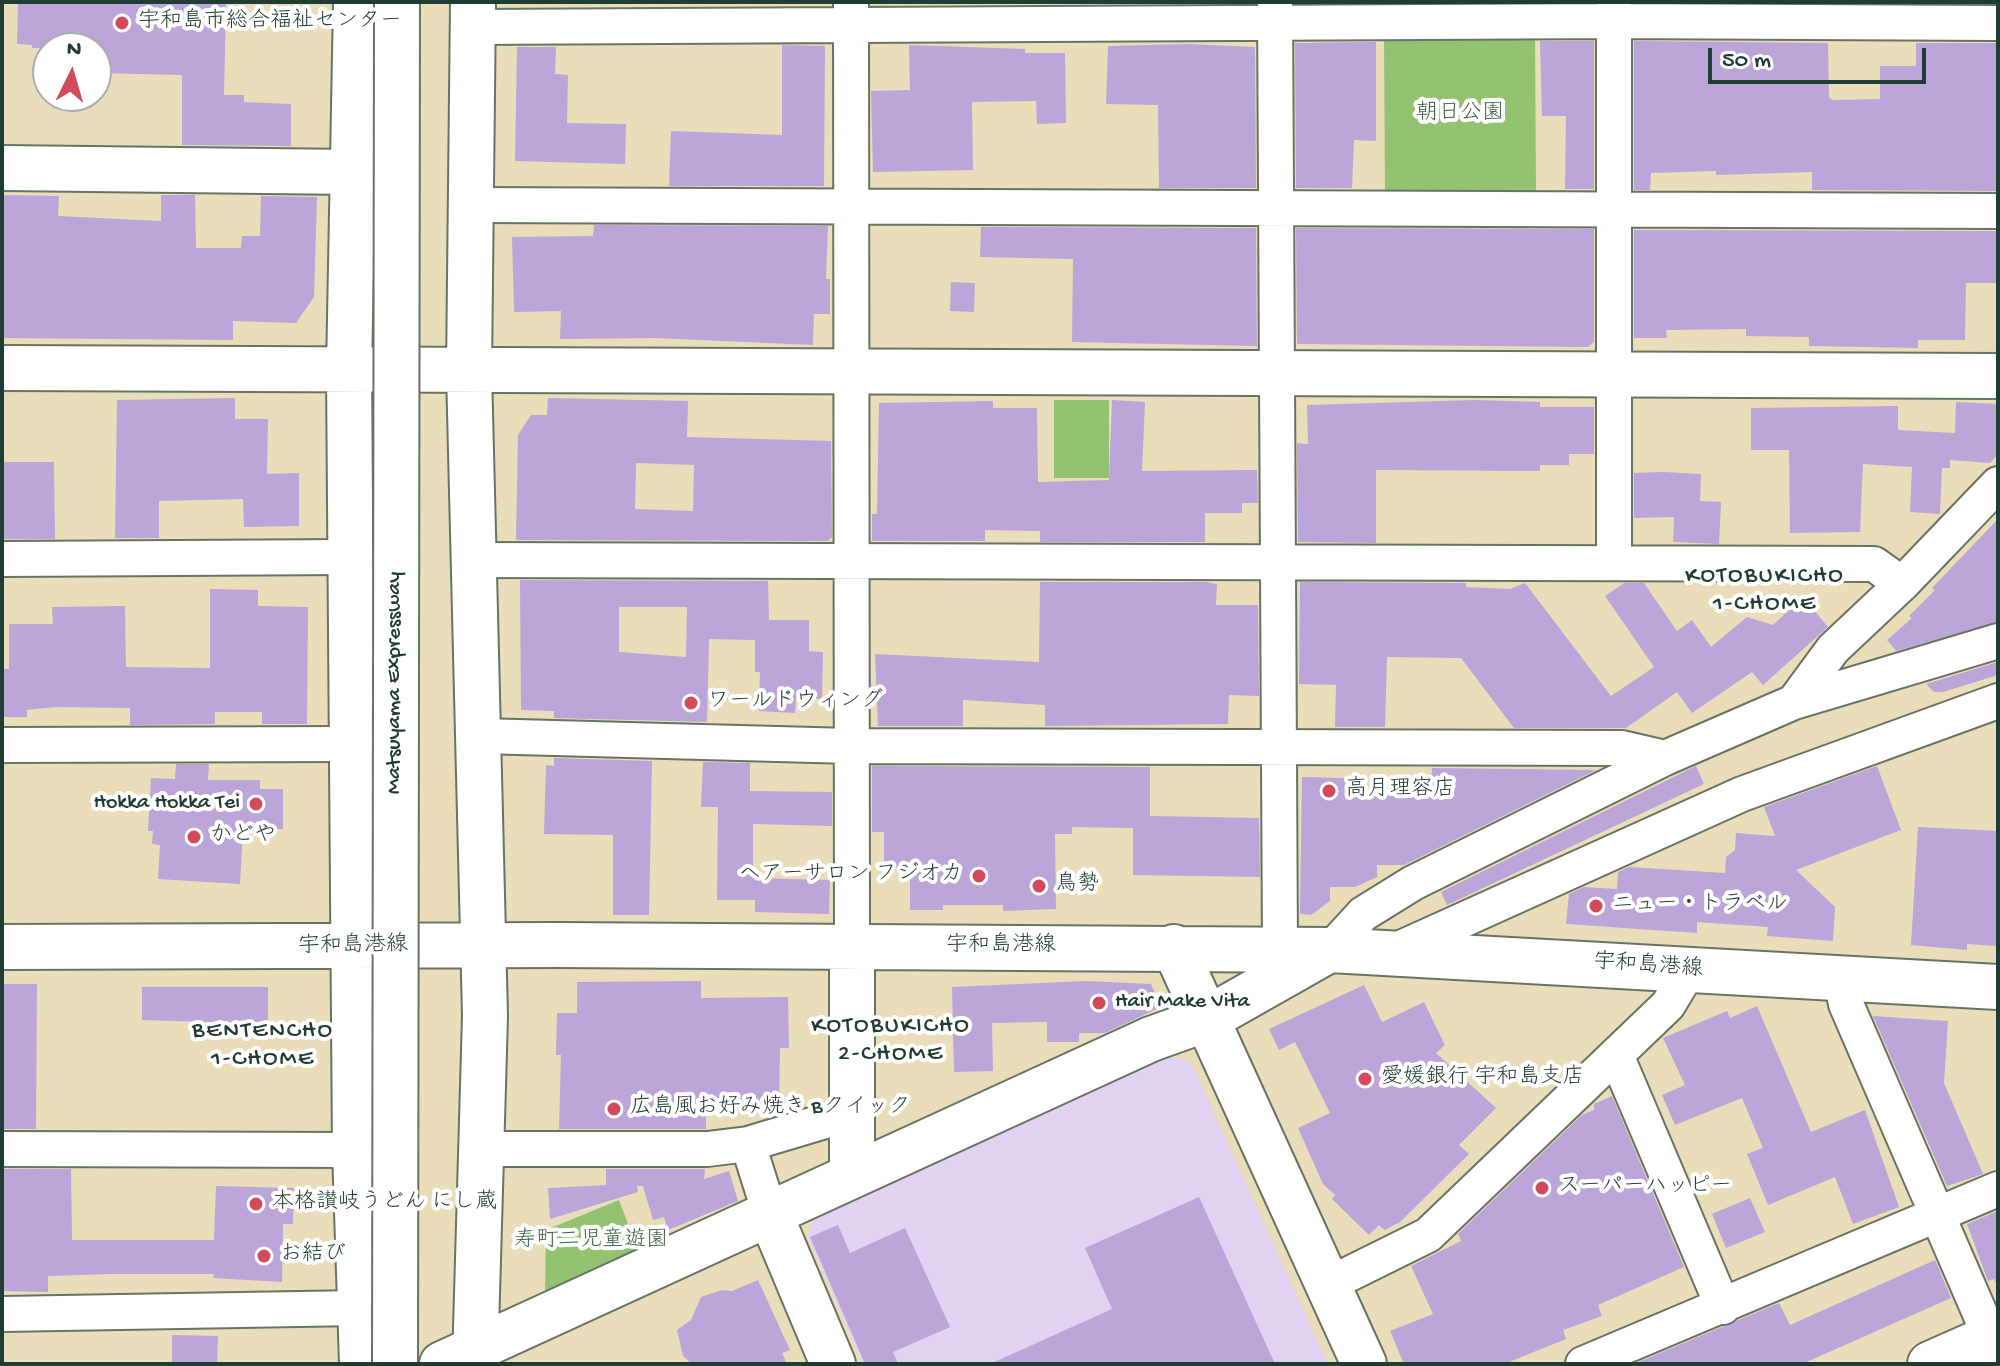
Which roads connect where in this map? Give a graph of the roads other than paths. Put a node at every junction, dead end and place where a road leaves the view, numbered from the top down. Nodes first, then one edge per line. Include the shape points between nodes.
1 (356, 2) edge
2 (397, 2) edge
3 (1614, 11) edge
4 (1275, 13) edge
5 (473, 14) edge
6 (851, 14) edge
7 (1998, 23) edge
8 (2, 168) edge
9 (354, 172) junction
10 (471, 205) junction
11 (851, 206) junction
12 (1277, 210) junction
13 (1614, 211) junction
14 (1998, 211) edge
15 (2, 368) edge
16 (349, 371) junction
17 (469, 371) junction
18 (1277, 371) junction
19 (849, 372) junction
20 (1614, 373) junction
21 (1998, 376) edge
22 (1998, 484) edge
23 (351, 557) junction
24 (2, 559) edge
25 (476, 560) junction
26 (849, 561) junction
27 (1276, 561) junction
28 (1614, 562) junction
29 (1902, 584) junction
30 (1998, 641) edge
31 (1998, 701) edge
32 (1794, 702) junction
33 (480, 736) junction
34 (351, 744) junction
35 (2, 745) edge
36 (851, 746) junction
37 (1279, 746) junction
38 (1665, 758) junction
39 (485, 945) junction
40 (2, 947) edge
41 (852, 947) junction
42 (1174, 947) junction
43 (354, 948) junction
44 (1280, 949) junction
45 (1330, 950) junction
46 (1392, 952) junction
47 (1689, 970) junction
48 (1841, 979) junction
49 (1998, 987) edge
50 (1207, 1019) junction
51 (1616, 1055) junction
52 (852, 1113) junction
53 (748, 1144) junction
54 (2, 1149) edge
55 (484, 1149) junction
56 (355, 1150) junction
57 (852, 1174) junction
58 (1998, 1189) edge
59 (770, 1214) junction
60 (1941, 1221) junction
61 (1327, 1285) junction
62 (1723, 1307) junction
63 (359, 1308) junction
64 (2, 1314) edge
65 (1995, 1342) edge
66 (465, 1359) edge
67 (362, 1364) edge
68 (395, 1364) edge
69 (833, 1364) edge
70 (1364, 1364) edge
71 (1583, 1364) edge
72 (1930, 1364) edge

1 - 9 main road
2 - 68 main road, Matsuyama Expressway, bridge
3 - 4 street
3 - 7 street
3 - 13 street
4 - 6 street
4 - 12 street
5 - 6 street
5 - 10 main road
6 - 11 street
8 - 9 main road
9 - 16 main road
10 - 11 street
10 - 17 main road
11 - 12 street
11 - 19 street
12 - 13 street
12 - 18 street
13 - 14 street
13 - 20 street
15 - 16 main road
16 - 17 main road
16 - 23 main road
17 - 19 main road
17 - 25 main road
18 - 19 main road
18 - 20 main road
18 - 27 street
19 - 26 street
20 - 21 main road
20 - 28 street
22 - 29 street
23 - 24 street
23 - 34 main road
25 - 26 street
25 - 33 main road
26 - 27 street
26 - 36 street
27 - 28 street
27 - 37 street
28 - 29 street via 1874,564
29 - 32 street via 1833,649
30 - 32 street
31 - 46 street via 1742,794
32 - 38 street
33 - 36 street
33 - 39 main road
34 - 35 street
34 - 43 main road
36 - 37 street
36 - 41 street
37 - 38 street via 1622,748
37 - 44 street
38 - 45 street via 1413,883 1363,914
39 - 41 main road, 宇和島港線
39 - 43 main road, 宇和島港線
39 - 55 main road
40 - 43 main road, 宇和島港線
41 - 42 main road, 宇和島港線
41 - 52 main road
42 - 44 main road, 宇和島港線
42 - 50 main road
43 - 56 main road
44 - 45 main road, 宇和島港線
45 - 46 main road, 宇和島港線
45 - 50 main road
46 - 47 main road, 宇和島港線
47 - 48 main road, 宇和島港線
47 - 51 street via 1668,1005
48 - 49 main road, 宇和島港線
48 - 60 street via 1846,1004
50 - 57 main road via 1151,1039
50 - 61 main road
51 - 61 street via 1428,1235
51 - 62 street
52 - 53 street
52 - 57 main road
53 - 55 street via 707,1149
53 - 59 street
54 - 56 street
55 - 66 main road
56 - 63 main road
57 - 59 main road
58 - 60 street
59 - 66 main road
59 - 69 main road
60 - 62 street
60 - 65 street
61 - 70 main road
62 - 71 street
63 - 64 street
63 - 67 main road
65 - 72 main road

